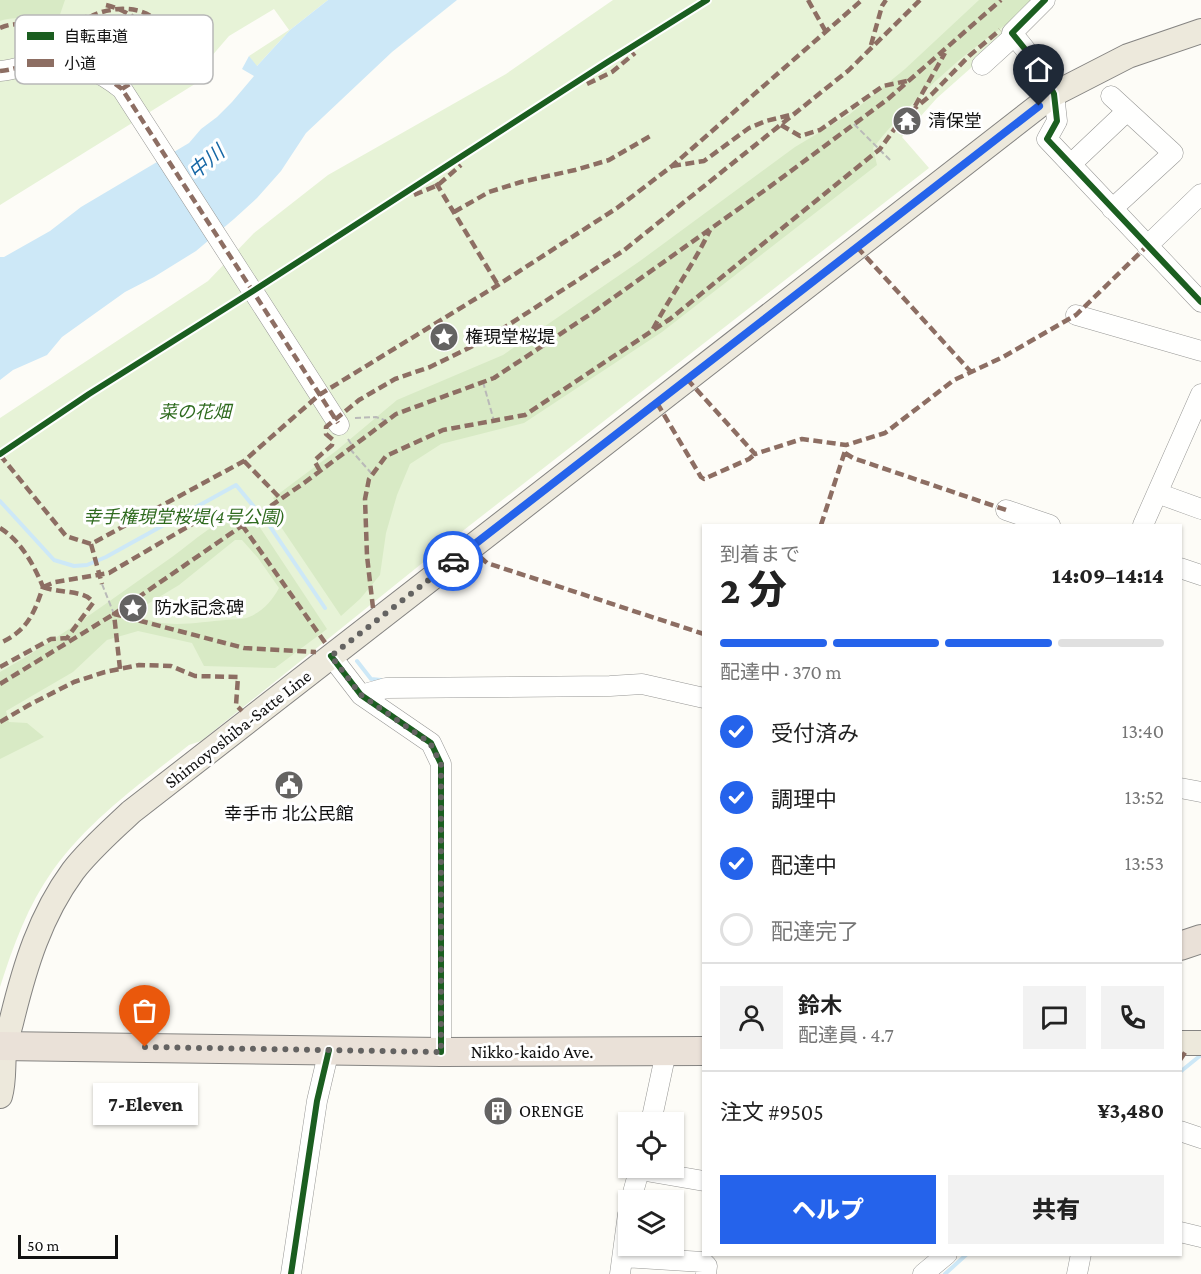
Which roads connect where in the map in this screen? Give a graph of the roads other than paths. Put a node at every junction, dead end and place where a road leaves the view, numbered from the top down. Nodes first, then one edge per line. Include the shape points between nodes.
1 (1045, 0) edge
2 (1201, 31) edge
3 (1014, 36) junction
4 (982, 66) dead end
5 (15, 68) edge
6 (0, 71) edge
7 (116, 84) edge
8 (1054, 94) junction
9 (1111, 96) dead end
10 (1127, 111) junction
11 (1071, 164) junction
12 (1201, 194) edge
13 (1112, 209) junction
14 (1147, 246) junction
15 (1197, 289) edge
16 (1076, 315) dead end
17 (1201, 351) edge
18 (1201, 394) edge
19 (338, 424) road end
20 (1157, 493) junction
21 (1201, 509) edge
22 (1006, 510) dead end
23 (1047, 524) edge
24 (1143, 524) edge
25 (1182, 569) edge
26 (1201, 575) edge
27 (331, 656) junction
28 (361, 695) junction
29 (702, 698) edge
30 (1182, 788) edge
31 (1201, 792) edge
32 (1201, 939) edge
33 (1182, 945) edge
34 (2, 1049) edge
35 (329, 1050) junction
36 (441, 1052) junction
37 (666, 1052) junction
38 (702, 1052) edge
39 (0, 1096) edge
40 (653, 1112) edge
41 (1182, 1132) edge
42 (1201, 1138) edge
43 (684, 1177) edge
44 (702, 1180) edge
45 (1182, 1232) edge
46 (1201, 1237) edge
47 (945, 1256) edge
48 (1081, 1256) edge
49 (622, 1265) edge
50 (291, 1274) edge
51 (706, 1274) edge
52 (923, 1274) edge
53 (1077, 1274) edge

1 - 3 street via 1012,33
2 - 8 main road via 1128,56
3 - 4 street
3 - 8 street via 1042,70
5 - 6 street
7 - 19 street via 142,118
8 - 11 street via 1057,121 1047,139
8 - 27 main road
9 - 10 street
10 - 11 street
10 - 13 street via 1173,153
11 - 13 street
12 - 14 street
13 - 14 street
14 - 15 street
16 - 17 street
18 - 20 street
20 - 21 street
20 - 24 street
22 - 23 street
25 - 26 street
27 - 28 street
27 - 34 main road via 131,812 73,872 50,906 36,937
28 - 29 street via 386,688 642,684
28 - 36 street via 430,743 441,764
30 - 31 street
32 - 33 highway
34 - 35 highway, Nikko-kaido Ave.
34 - 39 main road
35 - 36 highway, Nikko-kaido Ave.
35 - 50 street via 317,1101
36 - 37 highway, Nikko-kaido Ave.
37 - 38 highway, Nikko-kaido Ave.
37 - 40 street
41 - 42 street
43 - 44 street
45 - 46 street
47 - 52 street
48 - 53 street
49 - 51 street via 703,1262

